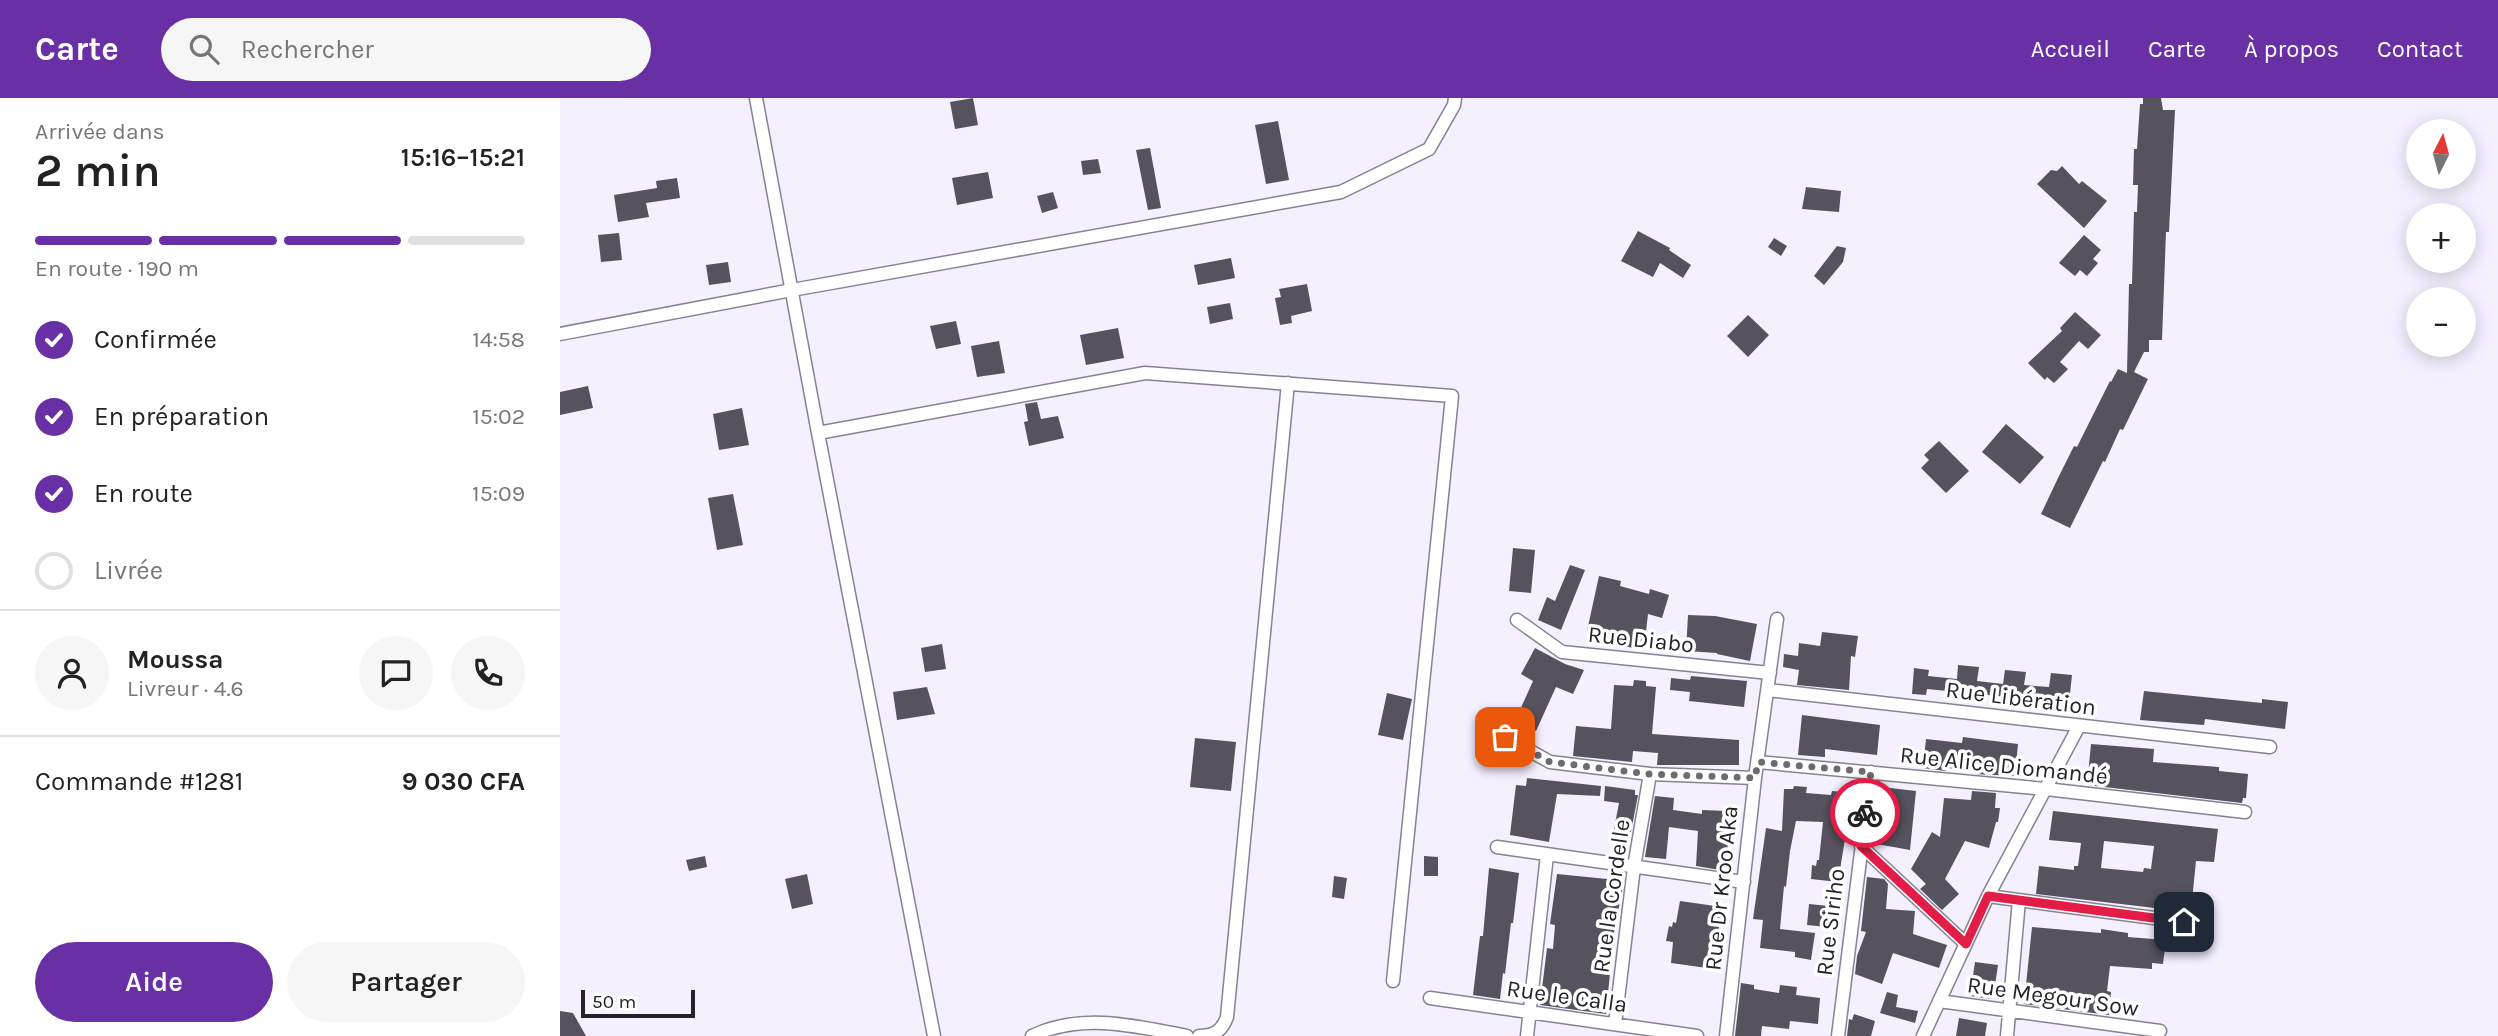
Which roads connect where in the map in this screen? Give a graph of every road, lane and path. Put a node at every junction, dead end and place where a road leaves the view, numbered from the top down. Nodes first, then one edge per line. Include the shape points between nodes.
1 (756, 98) edge
2 (1455, 98) edge
3 (792, 290) junction
4 (560, 334) edge
5 (1288, 383) junction
6 (818, 433) junction
7 (1517, 620) dead end
8 (1777, 620) dead end
9 (1770, 673) junction
10 (1768, 690) junction
11 (2080, 726) junction
12 (1505, 737) dead end
13 (2270, 747) dead end
14 (1758, 762) junction
15 (1871, 772) junction
16 (1650, 774) junction
17 (1755, 778) junction
18 (2046, 789) junction
19 (2245, 813) dead end
20 (1861, 846) junction
21 (1497, 847) dead end
22 (1547, 855) junction
23 (1634, 867) junction
24 (1744, 882) junction
25 (1988, 896) junction
26 (2019, 900) junction
27 (2184, 922) dead end
28 (1966, 944) junction
29 (1393, 981) dead end
30 (1430, 998) dead end
31 (1940, 1001) junction
32 (2010, 1011) junction
33 (1530, 1012) junction
34 (1615, 1024) junction
35 (2160, 1031) dead end
36 (1636, 1032) edge
37 (934, 1036) edge
38 (1032, 1036) edge
39 (1187, 1036) edge
40 (1199, 1036) edge
41 (1527, 1036) edge
42 (1697, 1036) edge
43 (1726, 1036) edge
44 (1838, 1036) edge
45 (1923, 1036) edge
46 (2007, 1036) edge

1 - 3 street
2 - 3 street via 1429,149 1341,192
3 - 4 street
3 - 6 street
5 - 6 street via 1145,373
5 - 29 street via 1452,396
5 - 40 street via 1227,1017 1223,1028
6 - 37 street
7 - 9 street, Rue Diabo via 1562,652
8 - 9 street, Rue Dr Kroo Aka
9 - 10 street, Rue Dr Kroo Aka
10 - 11 street, Rue Libération
10 - 14 street, Rue Dr Kroo Aka
11 - 13 street, Rue Libération
11 - 18 street
12 - 16 street via 1550,762
14 - 15 street, Rue Alice Diomandé
14 - 17 street, Rue Dr Kroo Aka
15 - 18 street, Rue Alice Diomandé
15 - 20 street, Rue Siriho
16 - 17 street
16 - 23 street, Rue la Cordelle
17 - 24 street, Rue Dr Kroo Aka
18 - 19 street, Rue Alice Diomandé
18 - 25 street
20 - 28 street
20 - 44 street, Rue Siriho
21 - 22 street
22 - 23 street
22 - 33 street
23 - 24 street
23 - 34 street, Rue la Cordelle
24 - 43 street, Rue Dr Kroo Aka
25 - 26 street
25 - 28 street
26 - 27 street
26 - 32 street
28 - 31 street
30 - 33 street, Rue le Calla
31 - 32 street, Rue Megour Sow
31 - 45 street
32 - 35 street, Rue Megour Sow
32 - 46 street
33 - 34 street, Rue le Calla
33 - 41 street
34 - 36 street, Rue le Calla
36 - 42 street, Rue le Calla
38 - 39 street via 1098,1021

